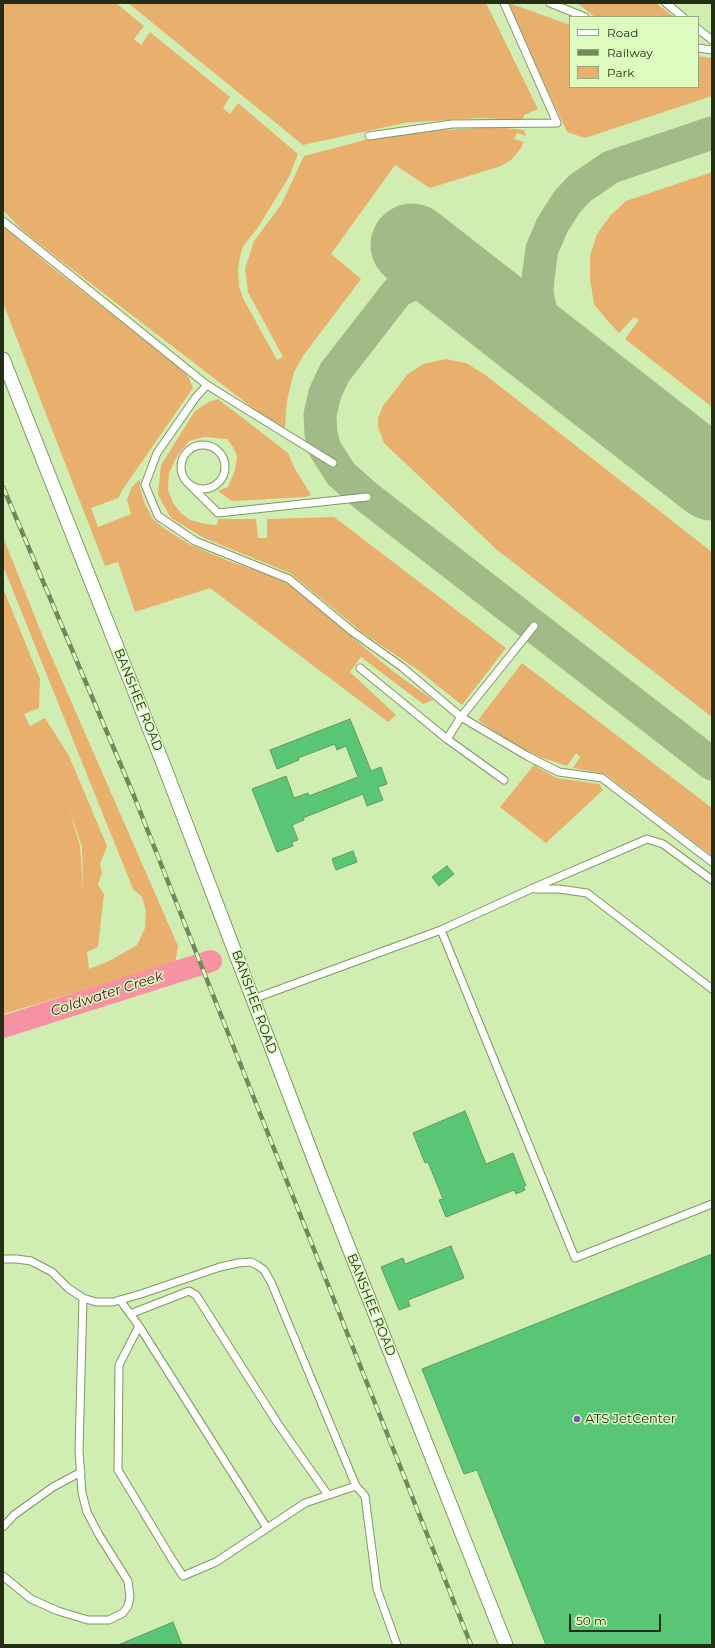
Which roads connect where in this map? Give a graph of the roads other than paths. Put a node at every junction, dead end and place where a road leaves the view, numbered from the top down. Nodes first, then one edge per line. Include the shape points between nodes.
1 (504, 3) edge
2 (550, 3) edge
3 (666, 3) edge
4 (582, 16) edge
5 (682, 16) edge
6 (699, 30) edge
7 (712, 40) edge
8 (699, 48) edge
9 (712, 50) edge
10 (369, 136) dead end
11 (3, 221) edge
12 (3, 359) edge
13 (207, 385) junction
14 (333, 463) dead end
15 (189, 484) junction
16 (367, 497) dead end
17 (534, 626) dead end
18 (360, 668) dead end
19 (461, 717) junction
20 (447, 739) junction
21 (504, 780) dead end
22 (712, 862) edge
23 (712, 880) edge
24 (531, 889) junction
25 (441, 930) junction
26 (712, 989) edge
27 (253, 999) junction
28 (712, 1204) edge
29 (3, 1259) edge
30 (83, 1298) junction
31 (120, 1300) junction
32 (130, 1314) junction
33 (139, 1326) junction
34 (81, 1472) junction
35 (356, 1486) junction
36 (328, 1495) junction
37 (3, 1527) edge
38 (267, 1528) junction
39 (3, 1576) edge
40 (397, 1645) edge
41 (506, 1645) edge

1 - 10 lane via 557,123 452,124
2 - 4 lane
3 - 5 lane
6 - 7 lane
8 - 9 lane
11 - 13 lane
12 - 27 street, BANSHEE ROAD
13 - 14 lane
13 - 19 lane via 162,447 152,466 145,485 158,516 195,541 289,579 353,632 402,667
15 - 15 lane via 184,478 181,464 188,451 202,445 216,449 225,467 220,480 209,488 202,489
15 - 16 lane via 218,513
17 - 19 lane
18 - 20 lane
19 - 20 lane
19 - 22 lane via 559,772 602,778
20 - 21 lane
23 - 24 lane via 663,844 647,839
24 - 25 lane
24 - 26 lane via 587,893
25 - 27 lane
25 - 28 lane via 575,1258
27 - 41 street, BANSHEE ROAD
29 - 30 lane via 31,1261 52,1272
30 - 31 lane via 96,1302
30 - 34 lane
31 - 32 lane
31 - 35 lane via 238,1263 251,1262 264,1270
32 - 33 lane
32 - 36 lane via 189,1291 196,1295 278,1424
33 - 38 lane
33 - 38 lane via 119,1365 118,1470 173,1561 183,1576 216,1562
34 - 37 lane via 53,1487 14,1515
34 - 39 lane via 82,1493 87,1512 128,1581 130,1597 123,1613 109,1620 88,1620 58,1611 31,1599
35 - 36 lane
35 - 40 lane via 365,1496 377,1589
36 - 38 lane via 305,1503

